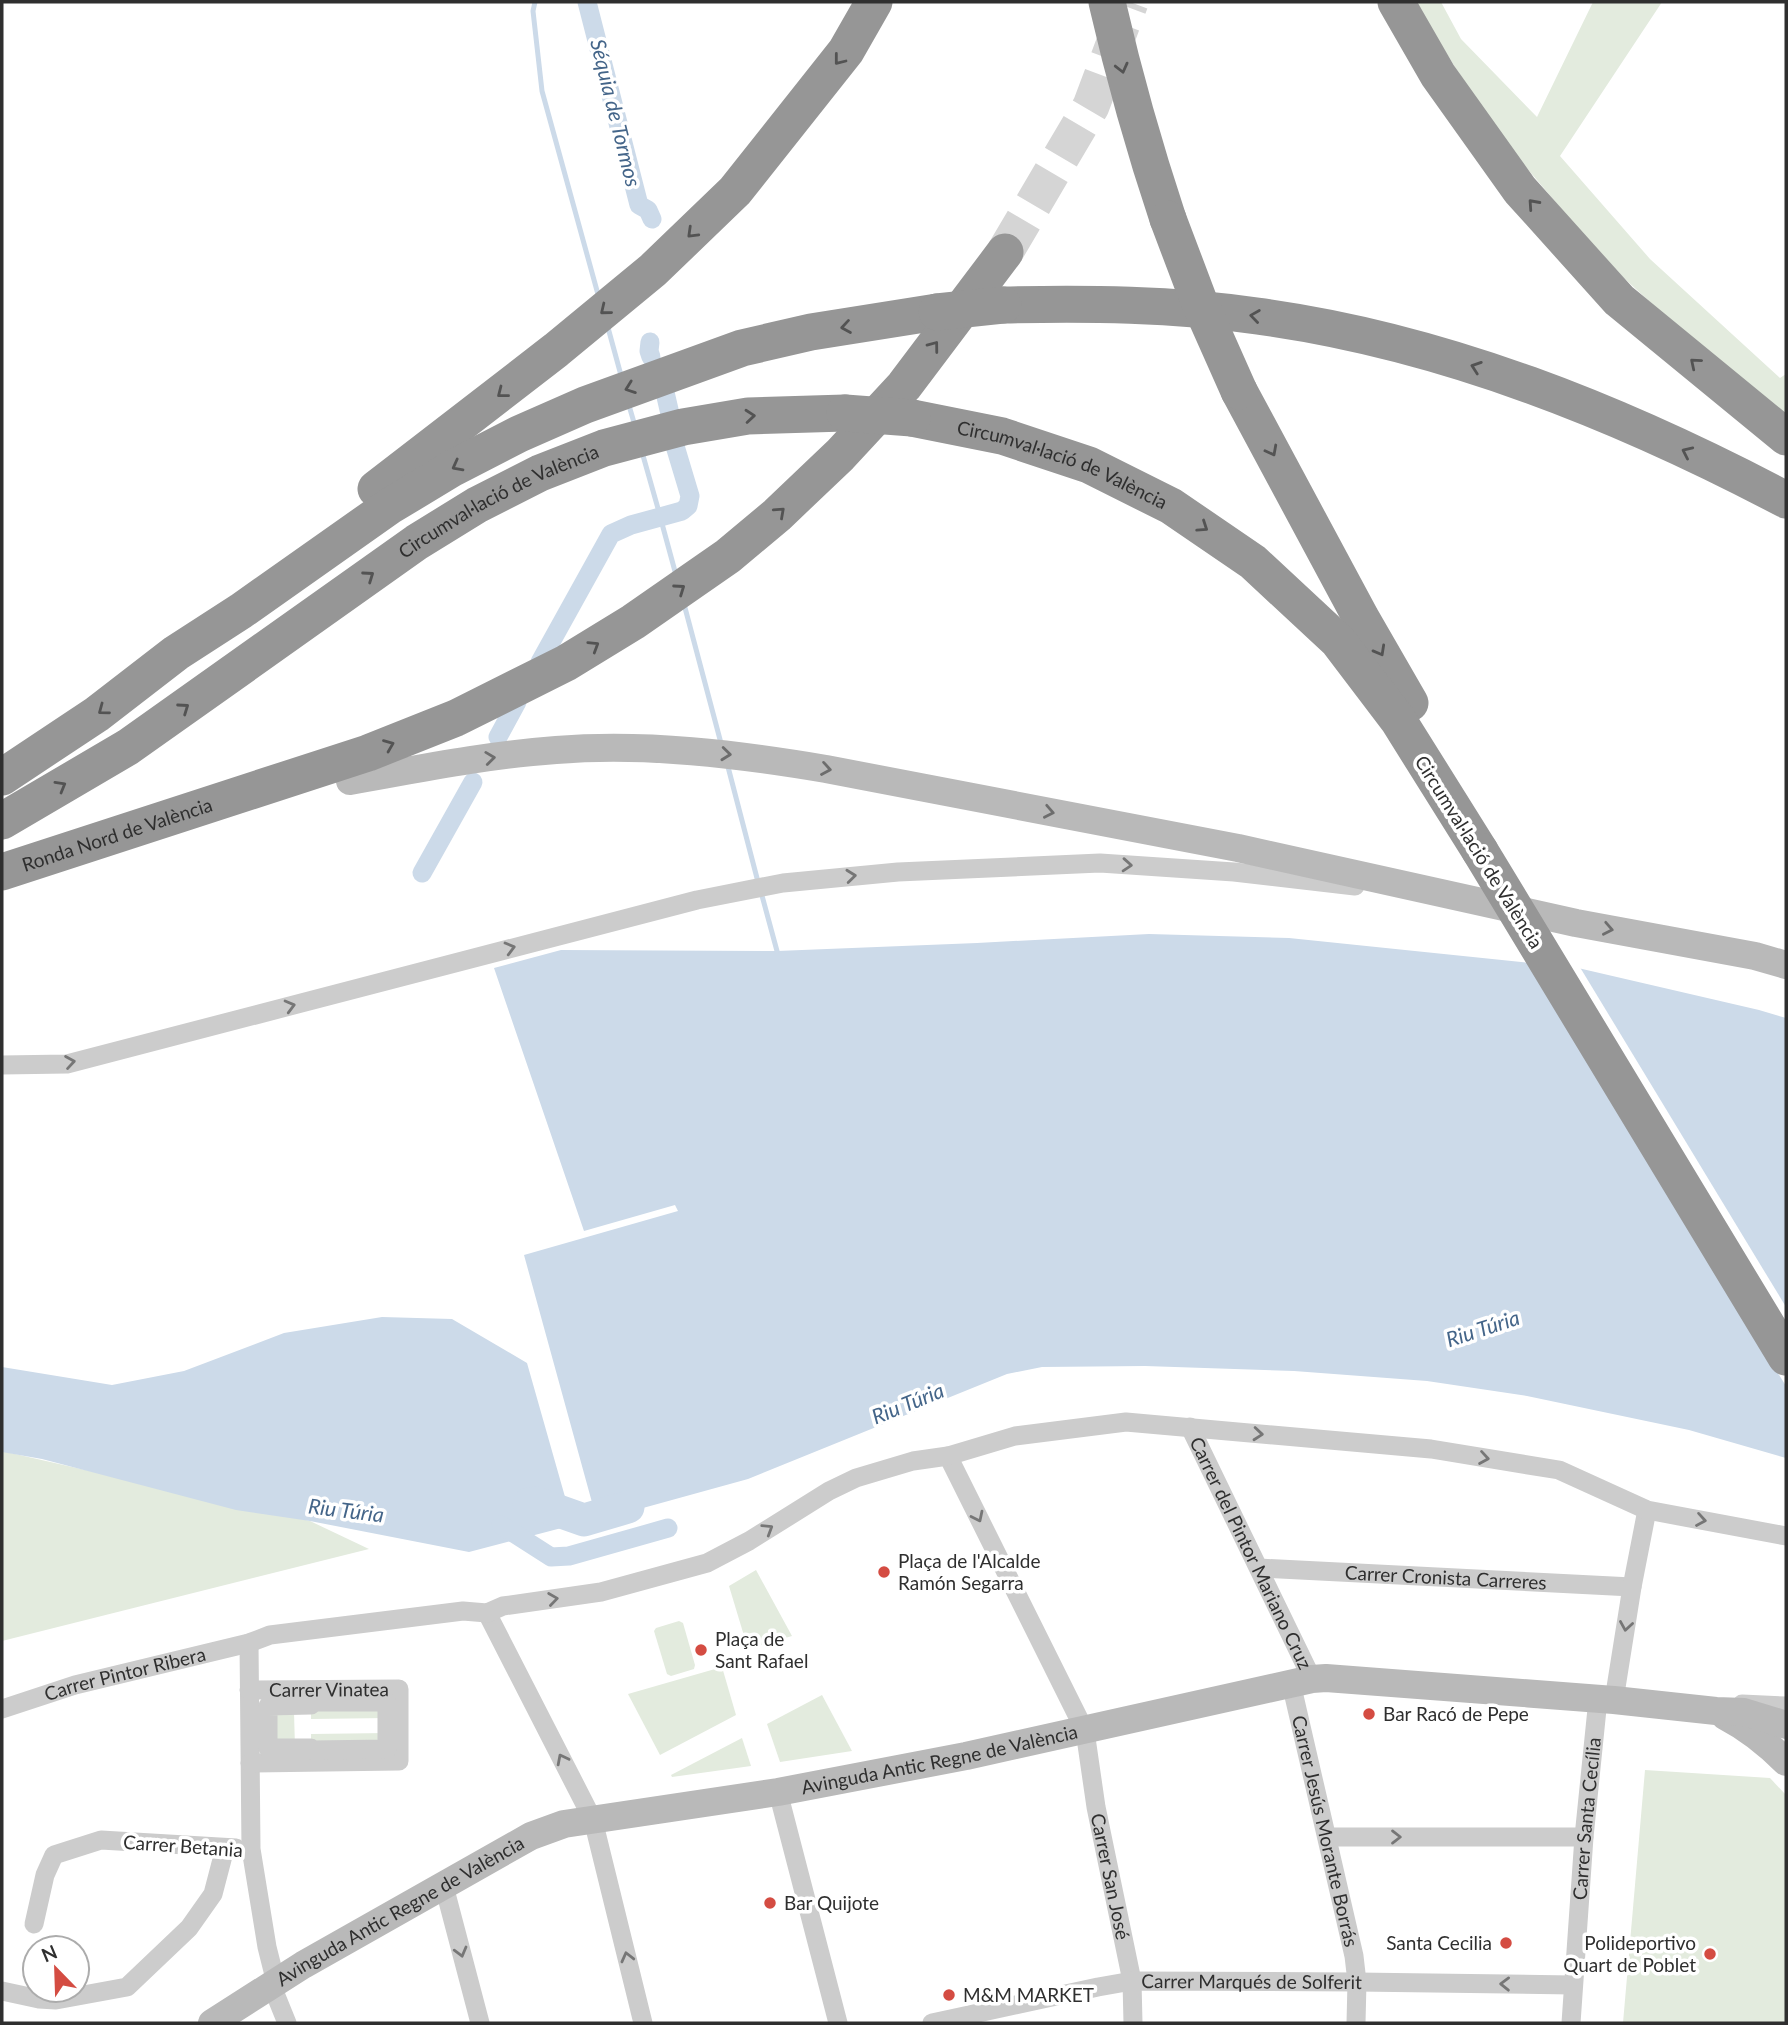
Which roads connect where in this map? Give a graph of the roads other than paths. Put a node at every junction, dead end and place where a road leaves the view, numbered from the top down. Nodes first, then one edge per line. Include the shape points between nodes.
1 (874, 2) edge
2 (1107, 2) edge
3 (1396, 2) edge
4 (1005, 252) tunnel mouth
5 (1786, 437) edge
6 (1786, 500) edge
7 (176, 653) junction
8 (2, 777) edge
9 (350, 780) joint
10 (232, 799) junction
11 (2, 821) edge
12 (1491, 853) junction
13 (2, 872) edge
14 (1576, 923) junction
15 (1786, 965) edge
16 (2, 1065) edge
17 (1786, 1329) edge
18 (1786, 1357) edge
19 (1190, 1427) junction
20 (948, 1456) junction
21 (1647, 1510) junction
22 (1786, 1536) edge
23 (1259, 1568) junction
24 (1632, 1587) junction
25 (487, 1613) junction
26 (248, 1643) junction
27 (1302, 1681) junction
28 (249, 1690) junction
29 (1606, 1700) junction
30 (1786, 1706) edge
31 (2, 1709) edge
32 (1716, 1711) junction
33 (1786, 1725) edge
34 (1085, 1731) junction
35 (268, 1748) joint
36 (1786, 1762) edge
37 (250, 1763) junction
38 (778, 1792) junction
39 (593, 1820) junction
40 (1327, 1837) junction
41 (1584, 1837) junction
42 (225, 1848) junction
43 (251, 1849) junction
44 (444, 1886) junction
45 (34, 1924) dead end
46 (1132, 1981) junction
47 (1357, 1982) junction
48 (274, 1984) junction
49 (1573, 1985) junction
50 (3, 1992) edge
51 (212, 2023) edge
52 (287, 2023) edge
53 (480, 2023) edge
54 (643, 2023) edge
55 (838, 2023) edge
56 (932, 2023) edge
57 (1133, 2023) edge
58 (1356, 2023) edge
59 (1571, 2023) edge

1 -> 7 highway via 846,51 735,191 653,271 437,444 230,599
2 -> 12 highway, bridge via 1142,142 1199,301 1240,391
5 -> 3 highway via 1619,300 1529,200 1438,75
10 -> 4 highway via 456,718 566,663 728,556 840,455 905,386
6 -> 7 highway, bridge via 1608,415 1469,364 1364,335 1171,306 1003,305 811,332 742,348 584,405 475,456 400,499
7 -> 8 highway via 97,714
9 - 10 highway
9 -> 14 street via 556,750 623,747 759,757 1238,848
10 - 13 highway, Ronda Nord de València
11 -> 12 highway, Circumval·lació de València, bridge via 128,747 417,542 540,473 604,448 683,427 748,416 845,413 912,418 1002,436 1089,465 1171,506 1253,562 1338,641
12 - 17 highway
12 - 18 highway, Circumval·lació de València, bridge
14 -> 15 street
16 -> 14 street via 67,1064 748,889 898,872 1100,863 1234,872 1342,884
19 - 20 street, Carrer Pintor Ribera via 1126,1422 1015,1436
19 -> 21 street, Carrer Pintor Ribera via 1431,1449 1559,1470
19 - 23 street, Carrer del Pintor Mariano Cruz
25 -> 20 street, Carrer Pintor Ribera via 503,1605 601,1592 707,1563 856,1478
20 -> 34 street, Carrer San José
21 -> 22 street, Carrer Pintor Ribera
21 - 24 street, Carrer Santa Cecília
23 - 24 street, Carrer Cronista Carreres
23 - 27 street, Carrer del Pintor Mariano Cruz
24 -> 29 street, Carrer Santa Cecília
25 - 26 street, Carrer Pintor Ribera via 463,1611 270,1635
39 -> 25 street
26 - 28 street, Carrer Vinatea
26 - 31 street, Carrer Pintor Ribera via 75,1685
27 - 29 street, Avinguda Antic Regne de València via 1326,1678
27 - 34 street, Avinguda Antic Regne de València
27 - 40 street, Carrer Jesús Morante Borrás
28 - 37 street, Carrer Vinatea
28 - 37 street, Carrer Vinatea via 399,1689 399,1761
29 - 32 street, Avinguda Antic Regne de València
29 - 41 street, Carrer Santa Cecília
30 - 32 street, Avinguda Antic Regne de València via 1744,1703
32 - 33 street, Avinguda Antic Regne de València via 1744,1712
32 - 36 street, Avinguda Antic Regne de València
34 - 38 street, Avinguda Antic Regne de València
34 - 46 street, Carrer San José
35 - 35 street via 268,1706 387,1702 387,1749
37 - 43 street, Carrer Vinatea
38 - 39 street, Avinguda Antic Regne de València
38 - 55 street
39 - 44 street, Avinguda Antic Regne de València via 531,1836
54 -> 39 street
40 -> 41 street
40 - 47 street, Carrer Jesús Morante Borrás
41 - 49 street, Carrer Santa Cecília
42 - 43 street, Carrer Betania
42 - 45 street, Carrer Betania via 102,1840 54,1856
42 - 50 street via 213,1894 189,1928 127,1987 56,2000
43 - 48 street, Carrer Betania
44 - 48 street, Avinguda Antic Regne de València
44 -> 53 street
46 - 47 street, Carrer Marqués de Solferit
46 - 56 street, Carrer Marqués de Solferit
46 - 57 street, Carrer San José
49 -> 47 street, Carrer Marqués de Solferit
47 - 58 street, Carrer Jesús Morante Borrás
48 - 51 street, Avinguda Antic Regne de València
48 - 52 street, Carrer Betania
49 - 59 street, Carrer Santa Cecília

